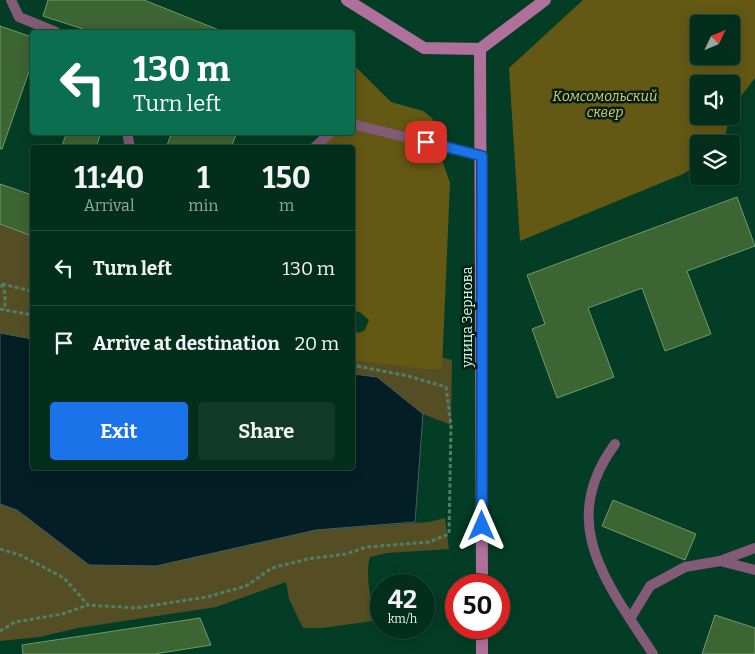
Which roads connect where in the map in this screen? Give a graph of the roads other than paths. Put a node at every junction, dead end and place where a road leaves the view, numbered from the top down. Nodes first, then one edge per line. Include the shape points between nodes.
1 (11, 0) edge
2 (347, 0) edge
3 (545, 0) edge
4 (51, 30) edge
5 (480, 49) junction
6 (355, 125) edge
7 (328, 135) edge
8 (317, 145) edge
9 (482, 156) junction
10 (615, 444) dead end
11 (755, 548) edge
12 (720, 560) junction
13 (755, 570) edge
14 (482, 574) edge
15 (630, 619) junction
16 (482, 639) edge
17 (482, 654) edge
18 (653, 654) edge

1 - 4 lane via 19,17
2 - 5 main road via 424,48
3 - 5 main road
5 - 9 main road, улица Зернова
6 - 9 lane
7 - 8 lane
9 - 14 main road, улица Зернова
10 - 15 lane via 592,487 587,508 588,532 608,583
11 - 12 lane
12 - 13 lane
12 - 15 lane via 685,567 650,586
15 - 18 lane
16 - 17 main road

